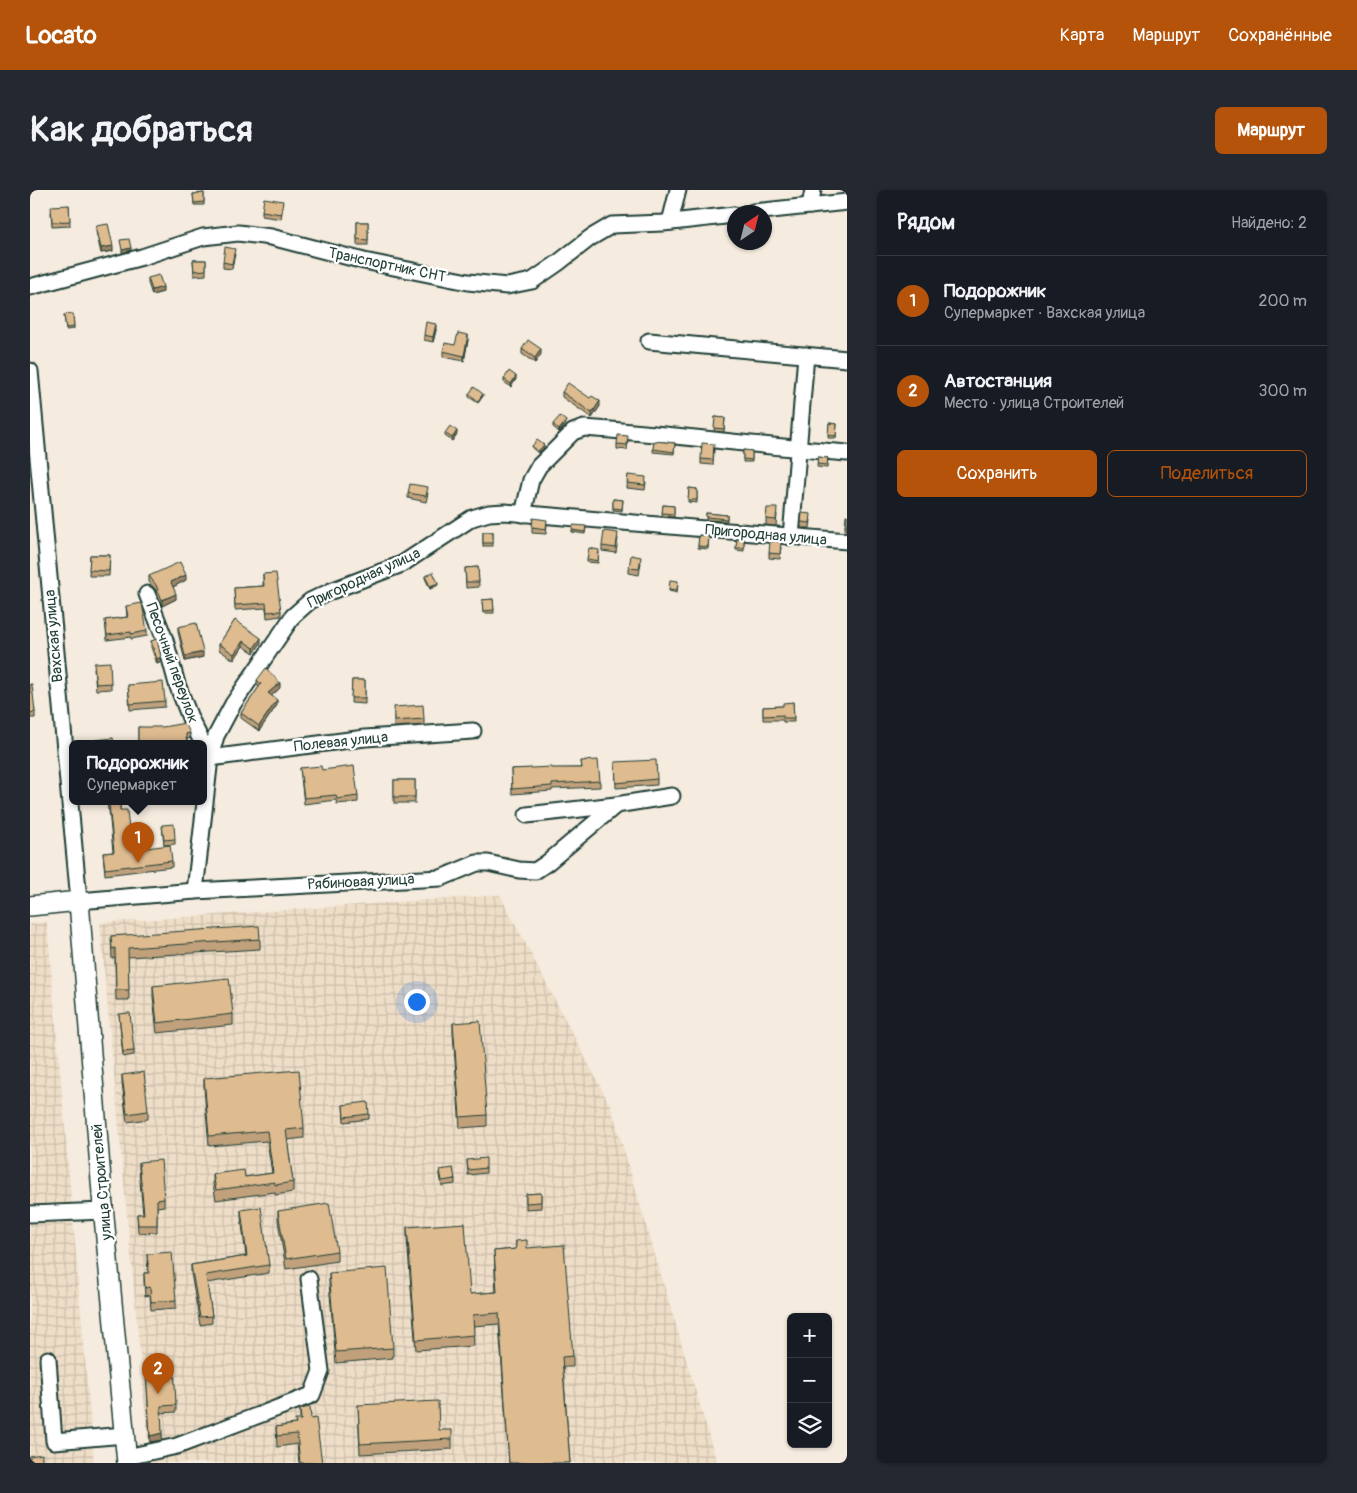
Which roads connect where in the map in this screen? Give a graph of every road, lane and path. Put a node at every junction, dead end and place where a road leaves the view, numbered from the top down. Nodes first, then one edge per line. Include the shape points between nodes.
1 (678, 190) edge
2 (813, 190) edge
3 (847, 202) edge
4 (810, 206) junction
5 (772, 210) edge
6 (727, 216) edge
7 (670, 222) junction
8 (30, 287) edge
9 (649, 341) dead end
10 (806, 355) junction
11 (847, 358) edge
12 (30, 371) edge
13 (798, 449) junction
14 (847, 453) edge
15 (523, 514) junction
16 (791, 537) junction
17 (847, 541) edge
18 (147, 594) dead end
19 (473, 730) dead end
20 (201, 740) edge
21 (207, 752) edge
22 (210, 758) junction
23 (207, 783) edge
24 (69, 793) edge
25 (672, 796) dead end
26 (70, 805) edge
27 (204, 805) edge
28 (616, 805) junction
29 (527, 815) dead end
30 (194, 891) junction
31 (79, 901) junction
32 (30, 906) edge
33 (104, 1211) junction
34 (30, 1214) edge
35 (309, 1279) dead end
36 (48, 1359) dead end
37 (125, 1436) junction
38 (127, 1460) edge

1 - 7 street
2 - 4 street
3 - 4 street
4 - 5 street
6 - 7 street, Транспортник СНТ
7 - 8 street, Транспортник СНТ via 612,225 532,281 508,286 468,282 364,261 271,237 238,233 203,237
9 - 10 street
10 - 11 street
10 - 13 street
12 - 24 street, Вахская улица
13 - 14 street
13 - 15 street via 584,428 573,432 539,466 531,480
13 - 16 street
15 - 16 street, Пригородная улица
15 - 22 street, Пригородная улица via 489,513 472,518 402,564 310,601 293,616 233,704 216,736
16 - 17 street, Пригородная улица
18 - 20 street, Песочный переулок via 165,640 177,684
19 - 22 street, Полевая улица via 365,738
21 - 22 street, Песочный переулок
22 - 23 street, Пригородная улица
25 - 28 street
26 - 31 street, Вахская улица
27 - 30 street, Пригородная улица
28 - 29 street
28 - 30 street, Рябиновая улица via 535,871 477,863 441,878
30 - 31 street, Рябиновая улица
31 - 32 main road
31 - 33 main road, улица Строителей
33 - 34 street
33 - 37 main road, улица Строителей
35 - 38 street via 321,1371 312,1394 177,1446
36 - 37 street via 54,1441
37 - 38 main road, улица Строителей

